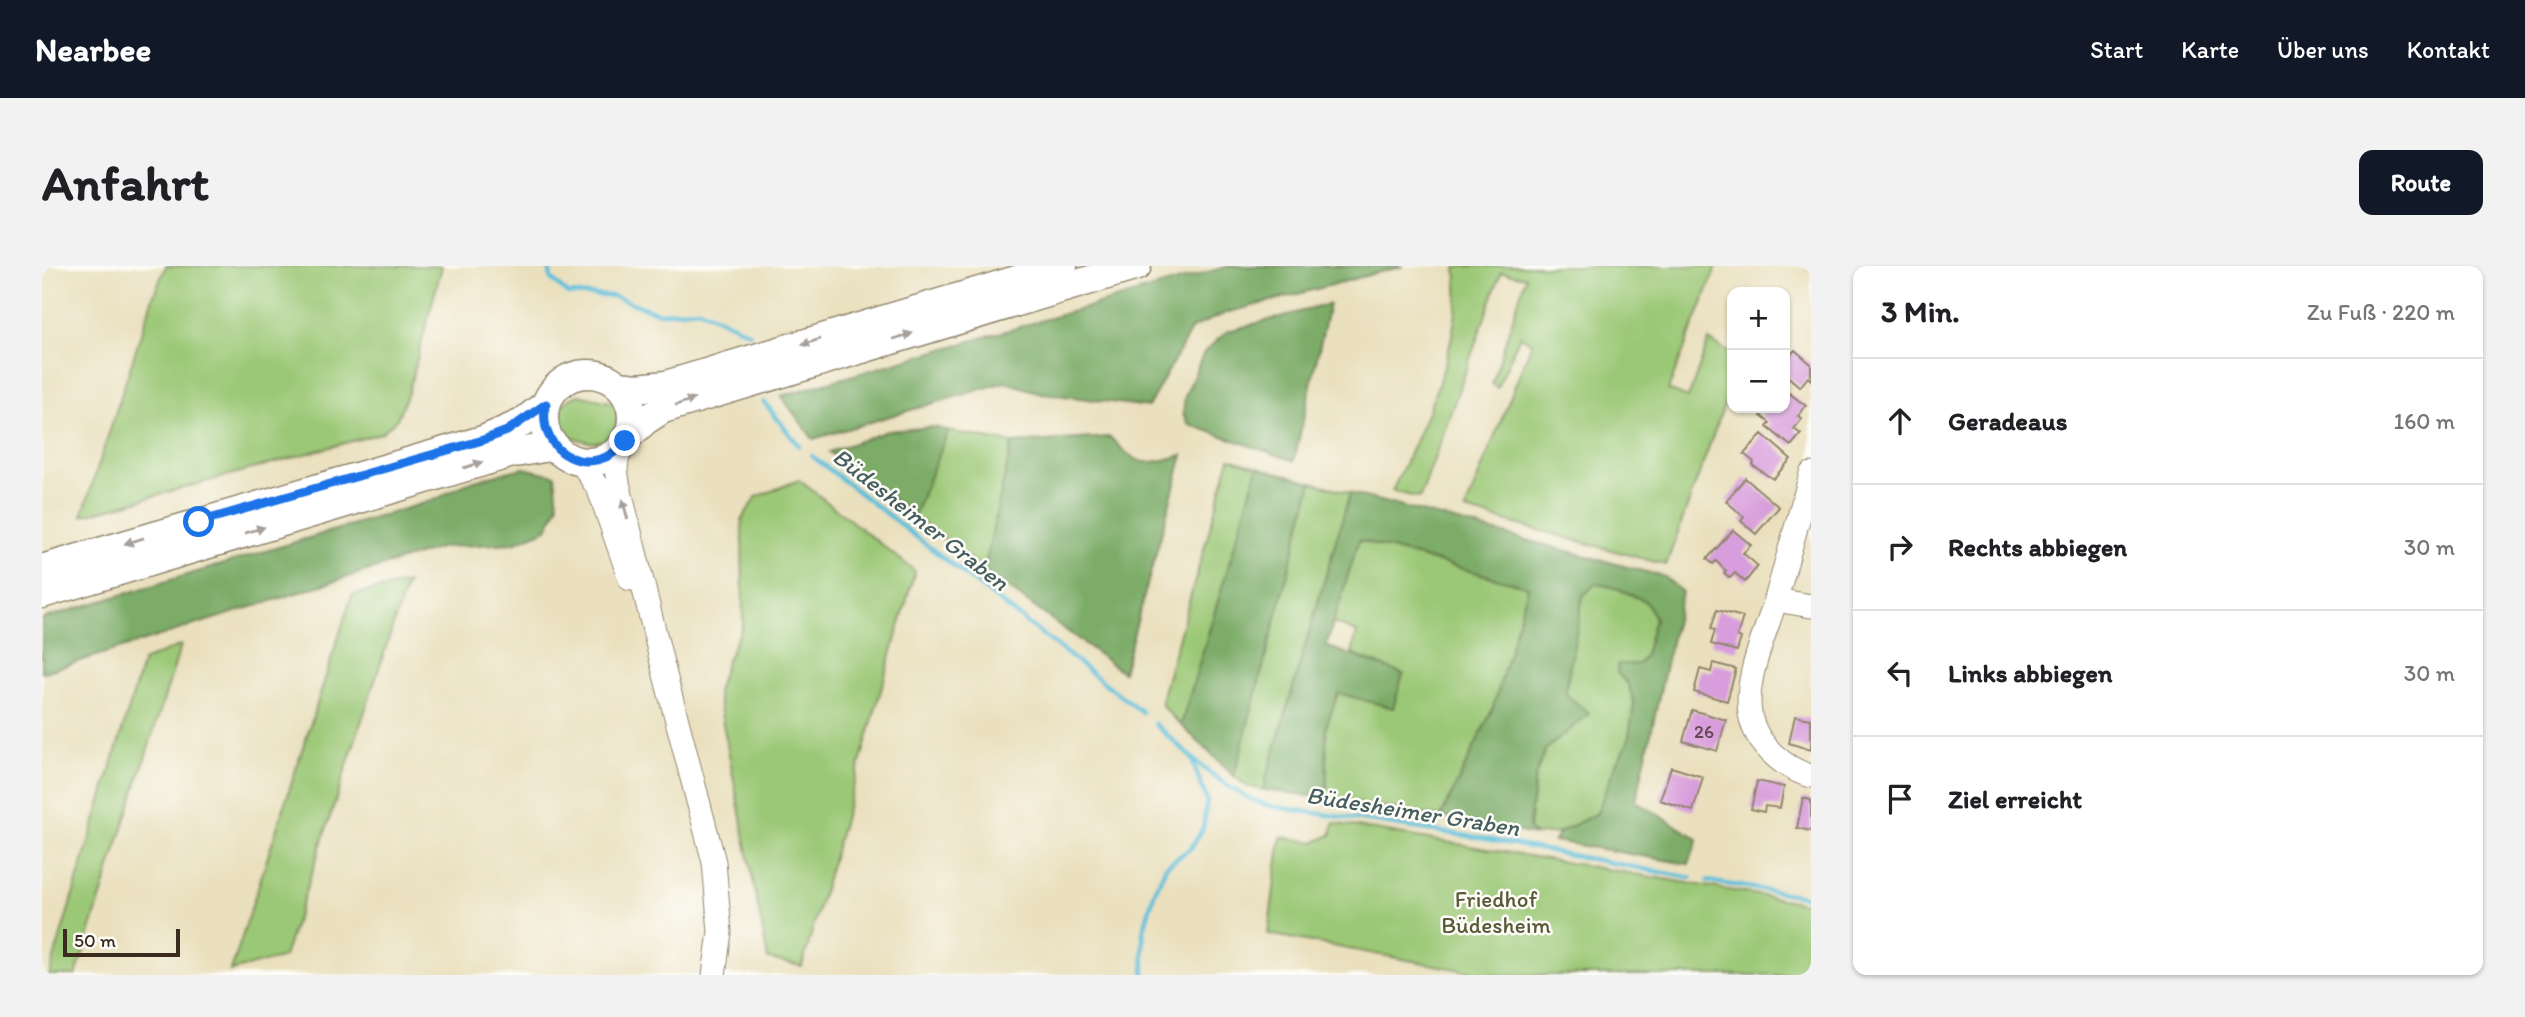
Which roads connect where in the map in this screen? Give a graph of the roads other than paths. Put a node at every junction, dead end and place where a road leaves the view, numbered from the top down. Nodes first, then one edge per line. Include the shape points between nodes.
1 (1063, 266) edge
2 (1137, 266) edge
3 (619, 386) junction
4 (546, 404) junction
5 (623, 443) junction
6 (555, 446) junction
7 (580, 460) junction
8 (1811, 474) edge
9 (42, 569) edge
10 (42, 594) edge
11 (1776, 600) junction
12 (1811, 606) edge
13 (664, 671) junction
14 (1811, 776) edge
15 (714, 975) edge

1 -> 3 main road via 666,385
5 -> 2 main road via 663,409
3 - 4 main road via 608,378 583,374 571,377 551,393
3 - 5 main road via 632,415
4 - 6 main road via 546,431
4 -> 9 main road via 507,431 483,440
5 - 7 main road via 603,459
13 -> 5 street via 618,483 616,461
6 - 7 main road
10 -> 6 main road via 509,454
7 - 13 street via 599,490
8 - 11 street
11 - 12 street
11 - 14 street via 1756,661 1749,695 1751,719 1777,758
13 - 15 street via 714,862 720,932

